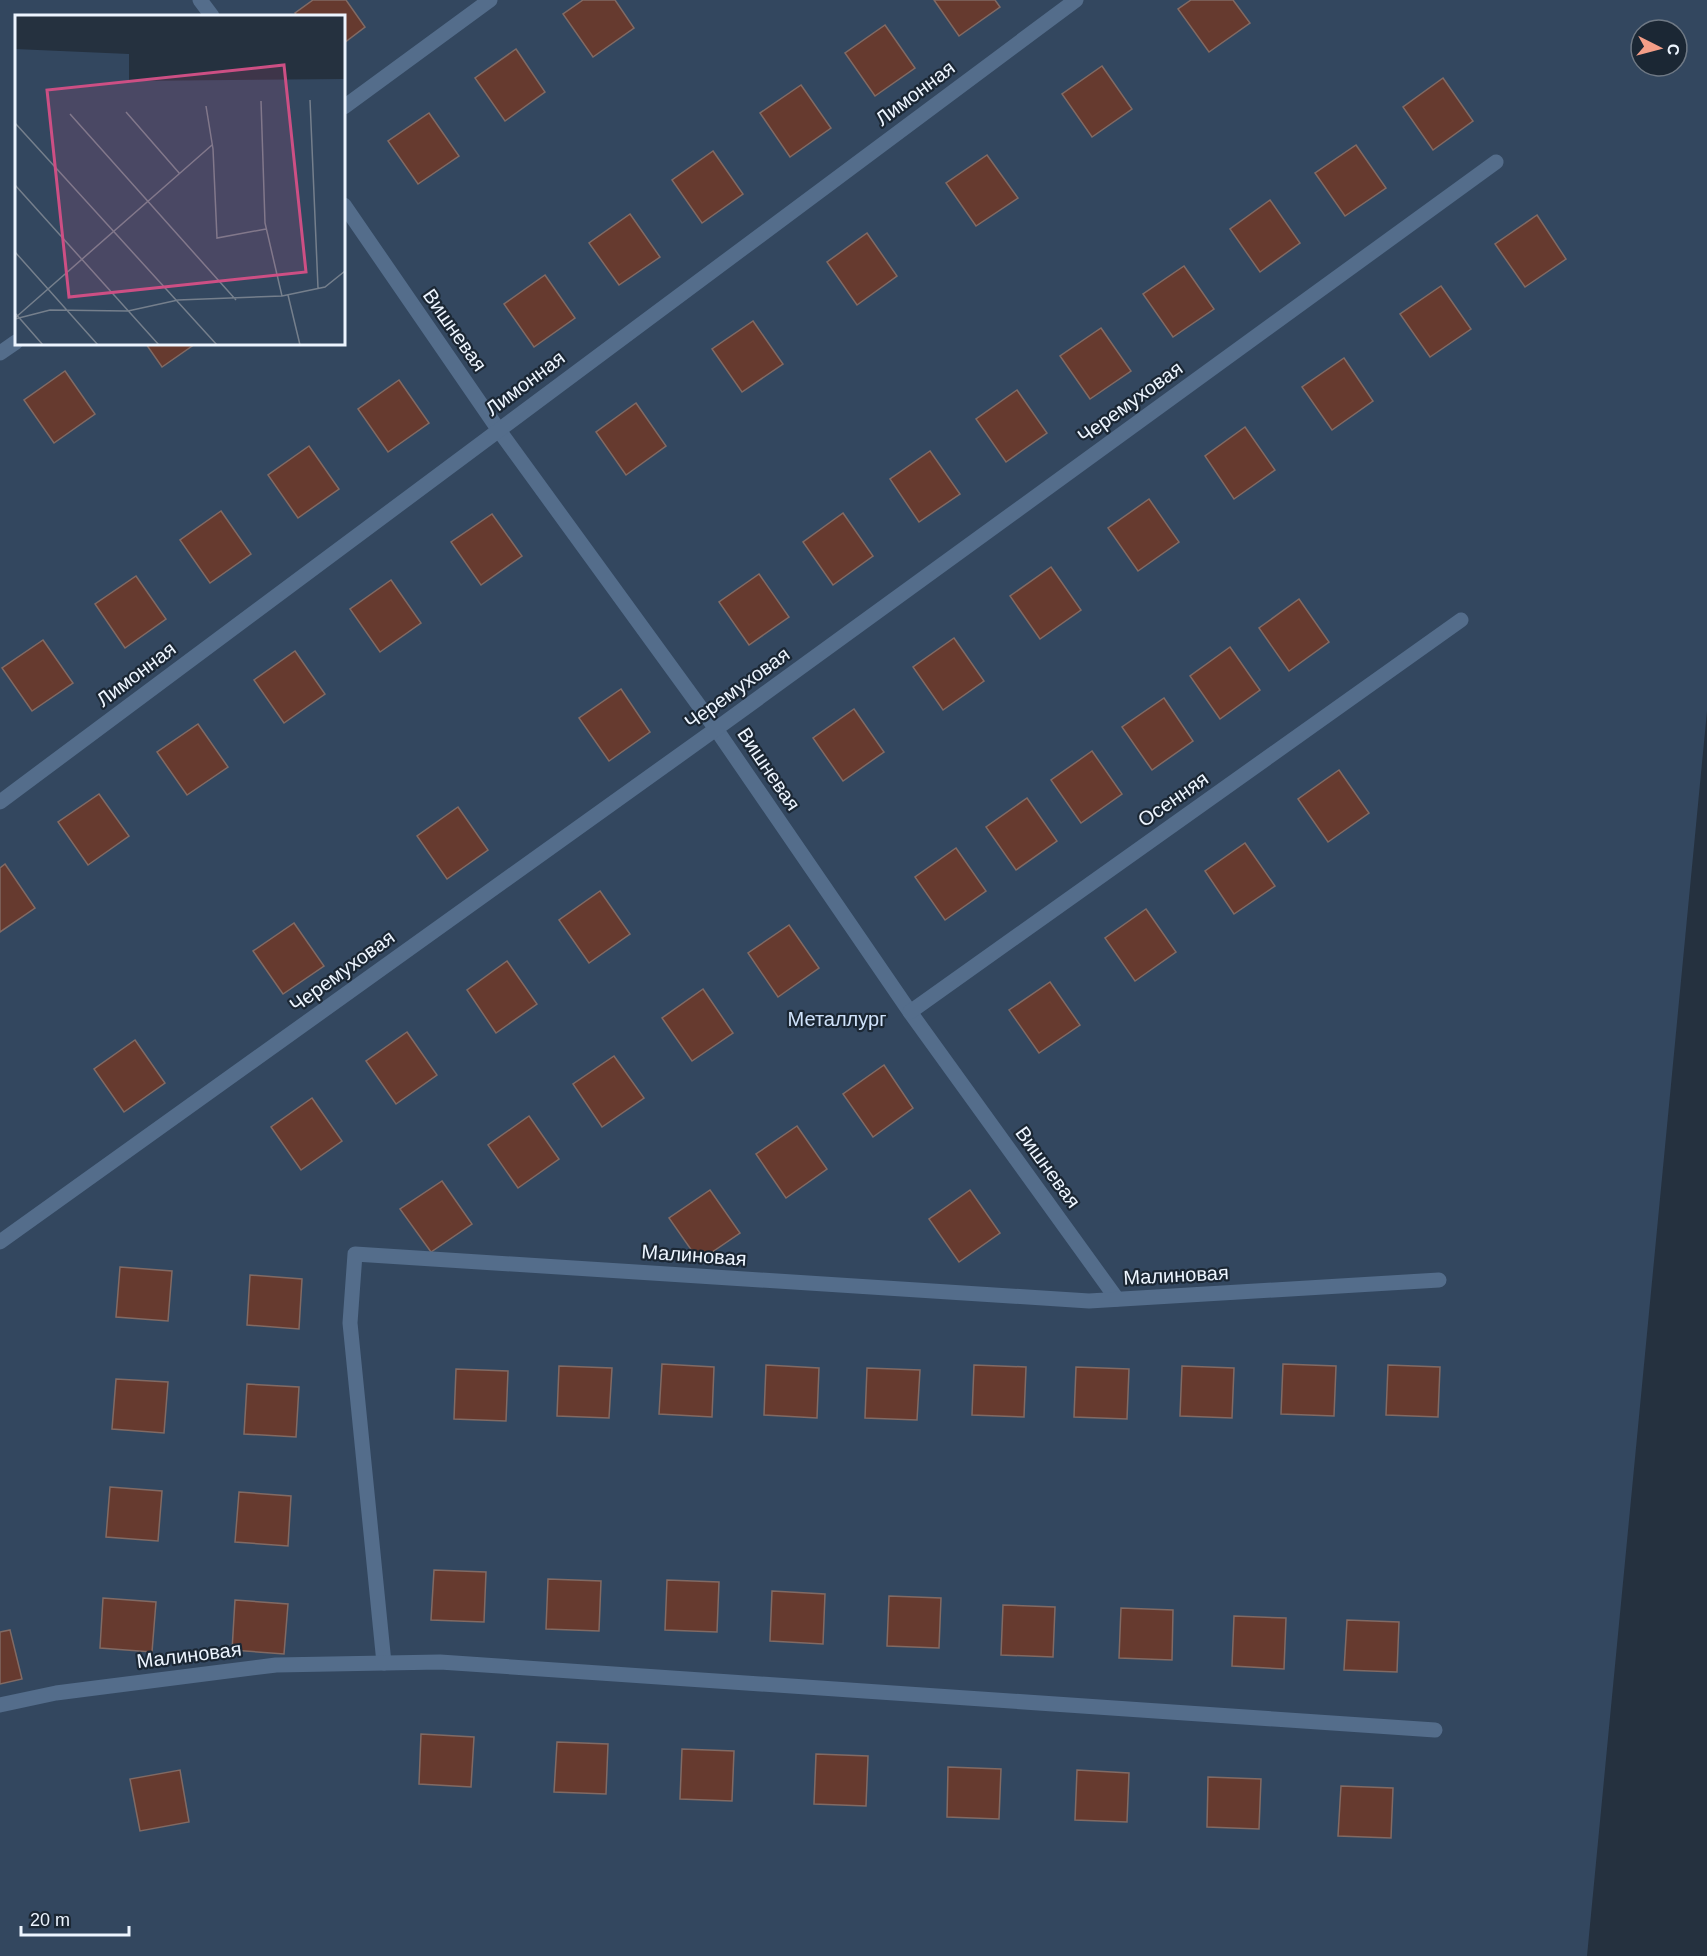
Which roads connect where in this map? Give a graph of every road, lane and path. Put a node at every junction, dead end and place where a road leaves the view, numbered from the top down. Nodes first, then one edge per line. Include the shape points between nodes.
1 (200, 0) edge
2 (490, 0) edge
3 (1076, 0) edge
4 (211, 15) edge
5 (345, 106) edge
6 (1496, 162) dead end
7 (345, 206) edge
8 (15, 343) edge
9 (0, 353) edge
10 (498, 429) junction
11 (1461, 620) dead end
12 (716, 729) junction
13 (0, 802) edge
14 (910, 1012) junction
15 (0, 1242) edge
16 (1439, 1280) dead end
17 (1117, 1299) junction
18 (384, 1663) junction
19 (0, 1705) edge
20 (1435, 1730) dead end

1 - 4 street
2 - 5 street
3 - 10 street, Лимонная
6 - 12 street, Черемуховая
7 - 10 street, Вишневая
8 - 9 street
10 - 12 street, Вишневая
10 - 13 street, Лимонная
11 - 14 street, Осенняя
12 - 14 street, Вишневая
12 - 15 street, Черемуховая
14 - 17 street, Вишневая
16 - 17 street, Малиновая
17 - 18 street, Малиновая via 1089,1301 355,1254 350,1323
18 - 19 street, Малиновая via 276,1665 56,1693
18 - 20 street, Малиновая via 440,1662

